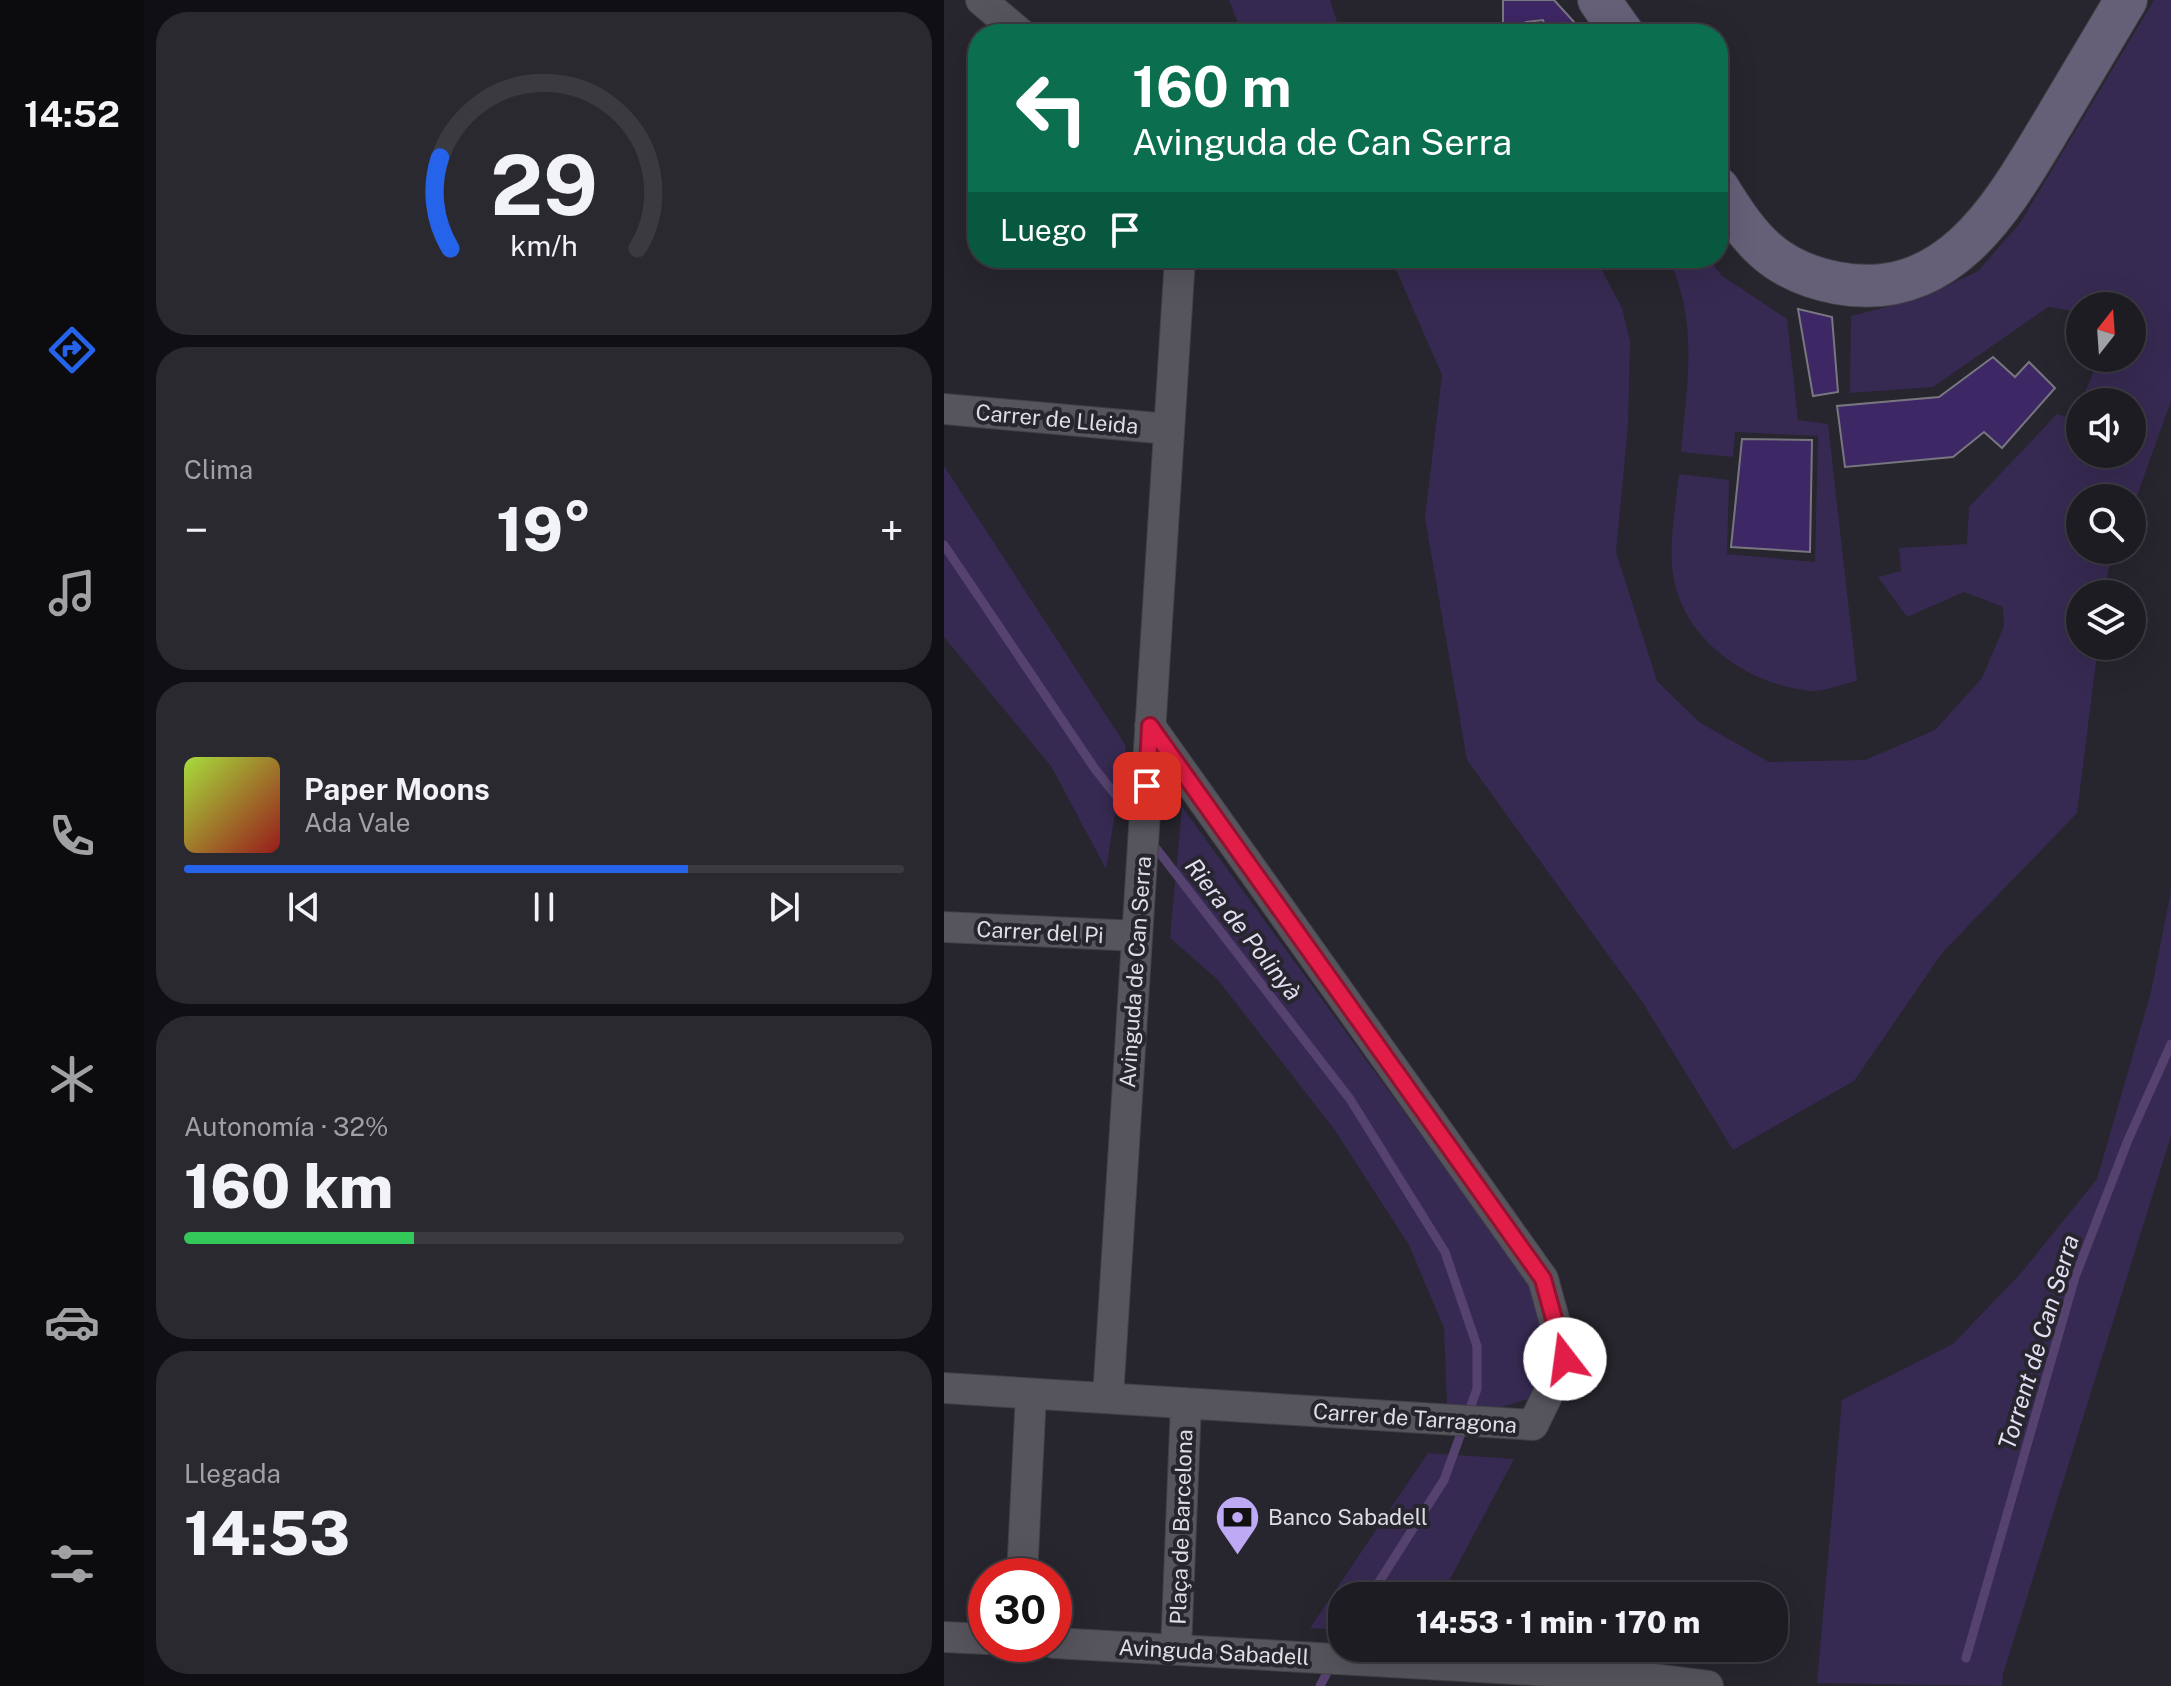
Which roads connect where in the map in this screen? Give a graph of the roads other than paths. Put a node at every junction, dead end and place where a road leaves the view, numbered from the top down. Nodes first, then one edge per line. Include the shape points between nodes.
1 (981, 0) edge
2 (1599, 0) edge
3 (2126, 0) edge
4 (1009, 24) edge
5 (1616, 24) edge
6 (1728, 204) edge
7 (1179, 268) edge
8 (944, 409) edge
9 (1169, 429) junction
10 (1150, 726) junction
11 (944, 927) edge
12 (1137, 936) junction
13 (944, 1388) edge
14 (1031, 1394) junction
15 (1108, 1398) junction
16 (1186, 1403) junction
17 (1023, 1558) edge
18 (944, 1637) edge
19 (968, 1638) edge
20 (1072, 1644) edge
21 (1176, 1650) junction
22 (1708, 1686) edge

1 - 4 street
2 - 5 main road
3 - 6 main road via 2008,199 1967,245 1924,274 1850,285 1811,278 1772,258
7 - 9 street, Avinguda de Can Serra
8 - 9 street, Carrer de Lleida
9 - 10 street, Avinguda de Can Serra
10 - 12 street, Avinguda de Can Serra
10 - 16 street, Carrer de Tarragona via 1543,1279 1565,1359 1533,1425
11 - 12 street, Carrer del Pi
12 - 15 street, Avinguda de Can Serra
13 - 14 street, Carrer de Tarragona
14 - 15 street, Carrer de Tarragona
14 - 17 street
15 - 16 street, Carrer de Tarragona
16 - 21 street, Plaça de Barcelona
18 - 19 street
20 - 21 street, Avinguda Sabadell
21 - 22 street, Avinguda Sabadell via 1620,1675

